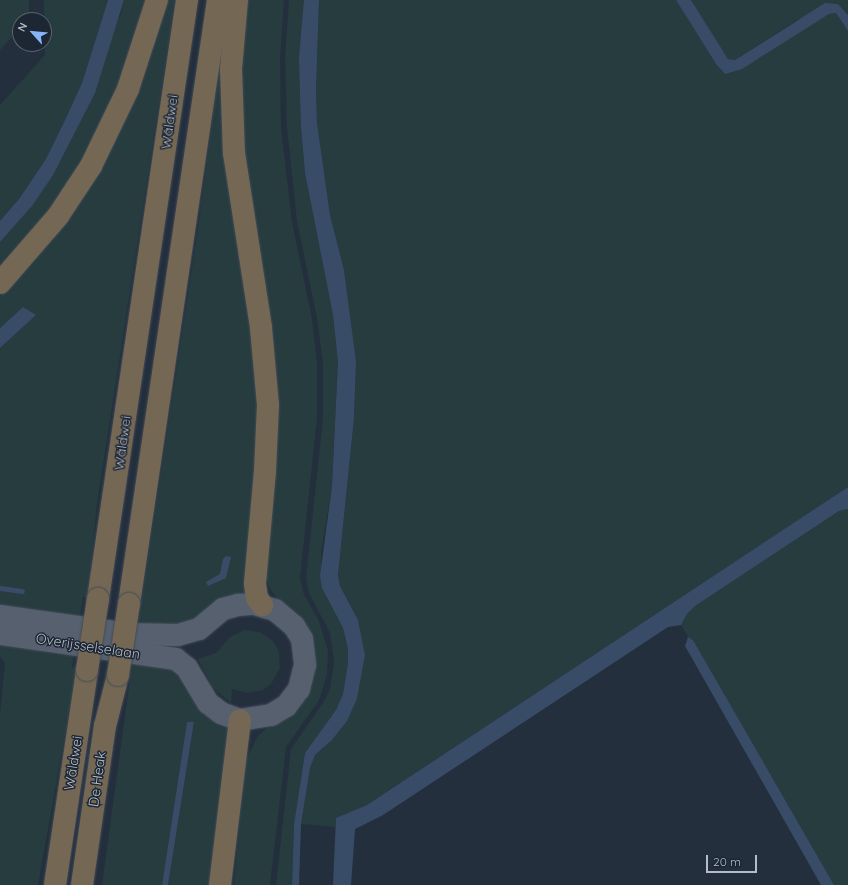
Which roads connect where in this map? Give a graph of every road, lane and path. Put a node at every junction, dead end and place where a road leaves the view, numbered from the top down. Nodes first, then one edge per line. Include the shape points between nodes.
1 (157, 0) edge
2 (187, 0) edge
3 (218, 0) edge
4 (237, 0) edge
5 (0, 283) edge
6 (262, 605) junction
7 (0, 616) edge
8 (0, 634) edge
9 (184, 646) junction
10 (118, 675) junction
11 (240, 720) junction
12 (55, 885) edge
13 (82, 885) edge
14 (93, 885) edge
15 (220, 885) edge

1 - 5 highway via 128,88 91,166 58,216
2 - 12 highway, Wâldwei, bridge
3 - 10 highway, bridge
4 - 6 highway via 231,84 234,153 261,328 268,405 266,471 255,584 257,598
6 - 9 main road via 245,603 223,609 199,629
6 - 11 main road via 283,615 299,632 304,648 304,673 299,689 286,706 271,715
7 - 9 main road, Overijsselselaan via 129,634
8 - 9 main road, Overijsselselaan
9 - 11 main road via 187,668 208,703 221,713
9 - 11 main road via 205,643 220,626 246,616 262,618 284,634 289,641 294,661 288,683 281,693 268,703 243,709
10 - 13 highway, De Heak via 105,726
10 - 14 highway via 115,727
11 - 15 highway

